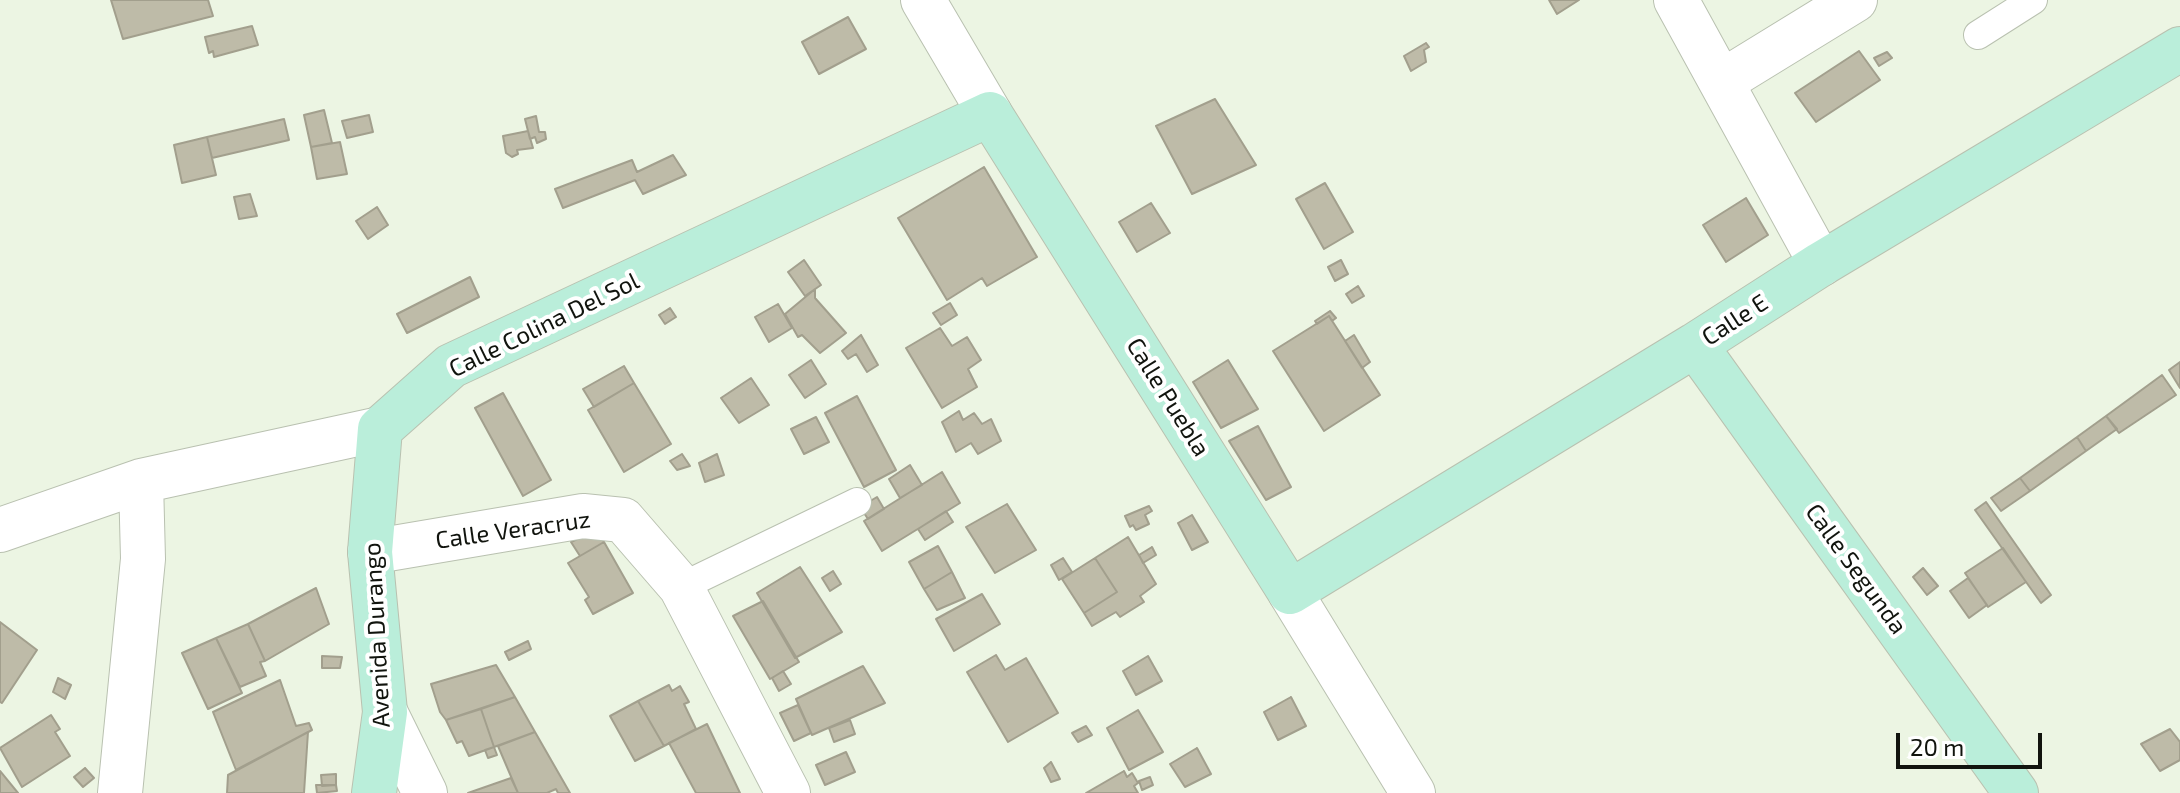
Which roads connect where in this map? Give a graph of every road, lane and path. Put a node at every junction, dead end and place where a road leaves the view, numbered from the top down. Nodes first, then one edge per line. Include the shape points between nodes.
1 (923, 0) edge
2 (1676, 0) edge
3 (1855, 0) edge
4 (2033, 0) edge
5 (1978, 35) dead end
6 (2180, 49) edge
7 (1723, 81) junction
8 (990, 114) junction
9 (1821, 264) junction
10 (1695, 345) junction
11 (380, 429) junction
12 (141, 481) junction
13 (857, 502) dead end
14 (0, 530) edge
15 (370, 552) junction
16 (681, 587) junction
17 (1290, 592) junction
18 (385, 712) junction
19 (120, 793) edge
20 (374, 793) edge
21 (425, 793) edge
22 (788, 793) edge
23 (1413, 793) edge
24 (2016, 793) edge

1 - 8 street, Calle Puebla
2 - 7 street
3 - 7 street
4 - 5 lane
6 - 9 main road, Calle E
7 - 9 street
8 - 11 main road, Calle Colina Del Sol via 451,366
8 - 17 main road, Calle Puebla
9 - 10 main road, Calle E
10 - 17 main road, Calle E
10 - 24 main road, Calle Segunda
11 - 12 street, Calle Colina Del Sol
11 - 15 main road, Avenida Durango
12 - 14 street, Calle Colina Del Sol
12 - 19 street via 143,559
13 - 16 lane
15 - 16 street, Calle Veracruz via 583,516 623,520
15 - 18 main road, Avenida Durango
16 - 22 street, Calle Veracruz
17 - 23 street, Calle Puebla
18 - 20 main road, Avenida Durango
18 - 21 street

